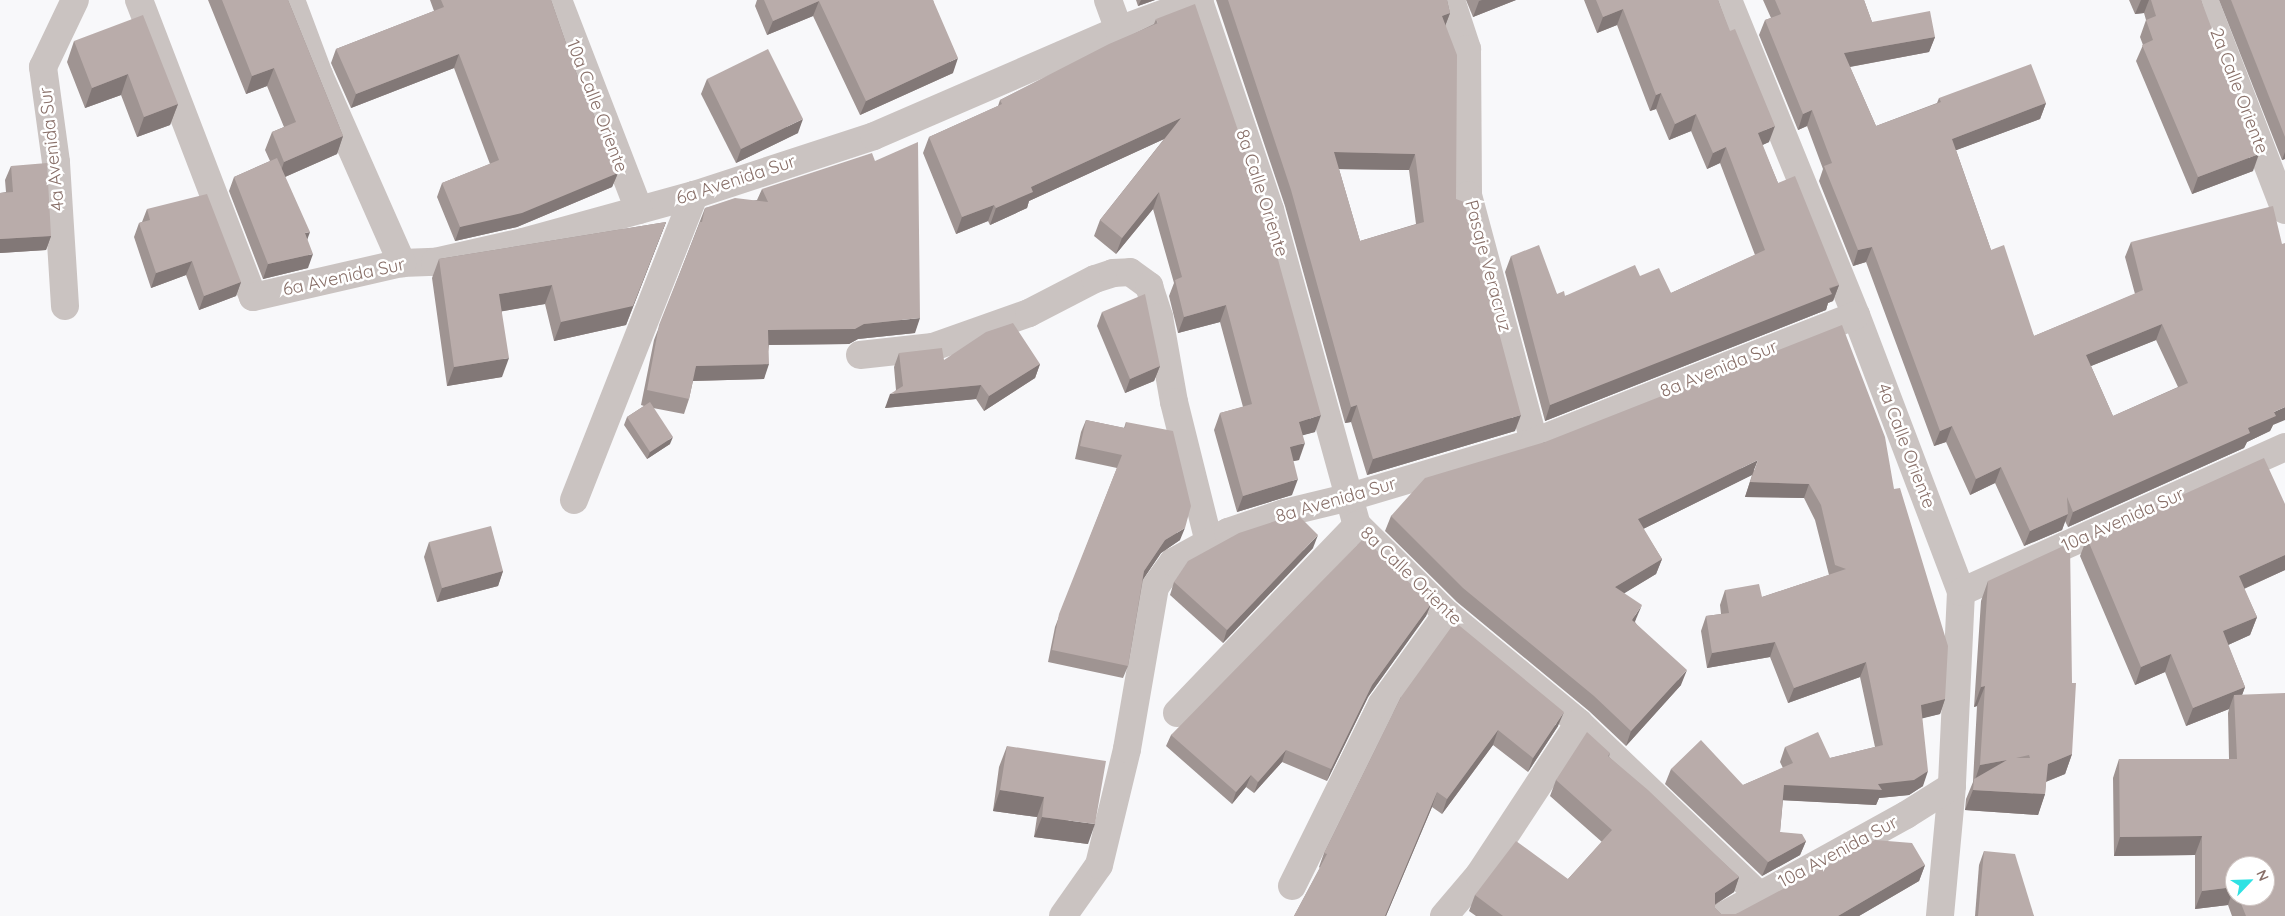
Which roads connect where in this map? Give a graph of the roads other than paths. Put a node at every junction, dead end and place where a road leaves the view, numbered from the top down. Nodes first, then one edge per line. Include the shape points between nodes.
1 (75, 0) edge
2 (138, 0) edge
3 (291, 0) edge
4 (558, 0) edge
5 (1108, 0) edge
6 (1199, 0) edge
7 (1451, 0) edge
8 (1728, 0) edge
9 (2204, 0) edge
10 (1119, 30) junction
11 (694, 195) junction
12 (639, 210) junction
13 (2285, 210) edge
14 (402, 263) junction
15 (65, 306) dead end
16 (1856, 315) junction
17 (860, 355) dead end
18 (1534, 442) junction
19 (2285, 448) edge
20 (1350, 497) junction
21 (574, 500) dead end
22 (1357, 526) junction
23 (1209, 542) junction
24 (1961, 592) junction
25 (1447, 614) junction
26 (1178, 713) dead end
27 (1579, 723) junction
28 (1952, 786) junction
29 (1292, 886) dead end
30 (1758, 895) junction
31 (1063, 916) edge
32 (1444, 916) edge
33 (1723, 916) edge
34 (1940, 916) edge

1 - 15 street, 4a Avenida Sur via 43,67 56,162
2 - 14 street, 6a Avenida Sur via 253,297
3 - 14 street via 319,75
4 - 12 street, 10a Calle Oriente
5 - 10 street
6 - 10 street, 6a Avenida Sur
6 - 20 street, 8a Calle Oriente via 1270,210
7 - 18 street, Pasaje Veracruz via 1467,49 1468,195
8 - 16 street, 4a Calle Oriente
9 - 13 street, 2a Calle Oriente
10 - 11 street, 6a Avenida Sur via 874,136
11 - 12 street, 6a Avenida Sur
11 - 21 street
12 - 14 street, 6a Avenida Sur via 434,262
16 - 18 street, 8a Avenida Sur
16 - 24 street, 4a Calle Oriente
17 - 23 street via 933,347 1029,313 1113,272 1130,272 1149,286 1159,318 1174,402
18 - 20 street, 8a Avenida Sur
19 - 24 street, 10a Avenida Sur
20 - 22 street, 8a Calle Oriente
20 - 23 street, 8a Avenida Sur via 1284,513
22 - 25 street, 8a Calle Oriente
22 - 26 street
23 - 31 street, 8a Avenida Sur via 1173,562 1156,587 1127,749 1101,856
24 - 28 street, 4a Calle Oriente
25 - 27 street, 8a Calle Oriente
25 - 29 street via 1382,704
27 - 30 street, 8a Calle Oriente
27 - 32 street via 1479,875
28 - 30 street, 10a Avenida Sur via 1906,815
28 - 34 street, 4a Calle Oriente
30 - 33 street, 10a Avenida Sur

